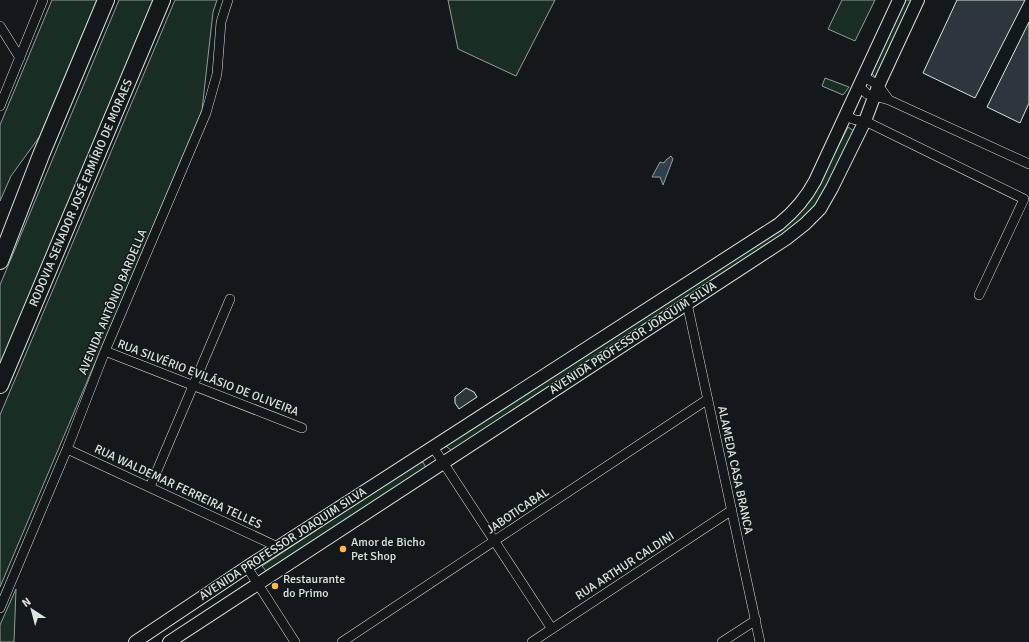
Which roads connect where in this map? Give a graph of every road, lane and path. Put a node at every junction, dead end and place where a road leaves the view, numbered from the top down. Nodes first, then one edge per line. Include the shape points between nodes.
1 (43, 0) edge
2 (106, 0) edge
3 (162, 0) edge
4 (228, 0) edge
5 (899, 0) edge
6 (918, 0) edge
7 (0, 26) edge
8 (20, 58) junction
9 (862, 82) junction
10 (876, 91) junction
11 (0, 106) edge
12 (847, 113) junction
13 (864, 121) junction
14 (1029, 164) edge
15 (0, 261) edge
16 (979, 295) dead end
17 (230, 298) dead end
18 (687, 303) junction
19 (105, 351) junction
20 (0, 385) edge
21 (193, 385) junction
22 (708, 399) junction
23 (302, 428) dead end
24 (432, 447) junction
25 (67, 449) junction
26 (443, 462) junction
27 (150, 487) junction
28 (732, 510) junction
29 (494, 541) junction
30 (278, 547) junction
31 (246, 567) junction
32 (257, 584) junction
33 (0, 608) edge
34 (756, 620) junction
35 (552, 629) junction
36 (135, 642) edge
37 (169, 642) edge
38 (295, 642) edge
39 (342, 642) edge
40 (532, 642) edge
41 (722, 642) edge
42 (760, 642) edge

1 - 8 street
2 - 15 highway
3 - 20 highway, RODOVIA SENADOR JOSÉ ERMÍRIO DE MORAES
4 - 19 street, AVENIDA ANTÔNIO BARDELLA via 221,22 217,74 206,113
5 - 9 main road, AVENIDA PROFESSOR JOAQUIM SILVA
6 - 10 main road, AVENIDA PROFESSOR JOAQUIM SILVA
7 - 8 street
8 - 11 street
9 - 10 street
9 - 10 street via 867,94
9 - 12 main road, AVENIDA PROFESSOR JOAQUIM SILVA
10 - 13 main road, AVENIDA PROFESSOR JOAQUIM SILVA
10 - 14 street via 889,100
12 - 13 street via 849,118
12 - 24 main road, AVENIDA PROFESSOR JOAQUIM SILVA via 807,195 779,224
13 - 16 street via 1024,199
13 - 18 main road, AVENIDA PROFESSOR JOAQUIM SILVA via 820,209 786,240
17 - 21 street
18 - 22 street, ALAMEDA CASA BRANCA
18 - 26 main road, AVENIDA PROFESSOR JOAQUIM SILVA
19 - 21 street, RUA SILVÉRIO EVILÁSIO DE OLIVEIRA
19 - 25 street, AVENIDA ANTÔNIO BARDELLA
21 - 23 street, RUA SILVÉRIO EVILÁSIO DE OLIVEIRA
21 - 27 street
22 - 28 street, ALAMEDA CASA BRANCA
22 - 29 street, JABOTICABAL
24 - 26 street
24 - 30 main road, AVENIDA PROFESSOR JOAQUIM SILVA
25 - 27 street, RUA WALDEMAR FERREIRA TELLES
25 - 33 street, AVENIDA ANTÔNIO BARDELLA
26 - 29 street
26 - 32 main road, AVENIDA PROFESSOR JOAQUIM SILVA
27 - 30 street, RUA WALDEMAR FERREIRA TELLES
28 - 34 street, ALAMEDA CASA BRANCA
28 - 35 street, RUA ARTHUR CALDINI
29 - 35 street
29 - 39 street, JABOTICABAL
30 - 31 main road, AVENIDA PROFESSOR JOAQUIM SILVA
31 - 32 street
31 - 36 main road, AVENIDA PROFESSOR JOAQUIM SILVA
32 - 37 main road, AVENIDA PROFESSOR JOAQUIM SILVA
32 - 38 street
34 - 41 street
34 - 42 street, ALAMEDA CASA BRANCA
35 - 40 street, RUA ARTHUR CALDINI

